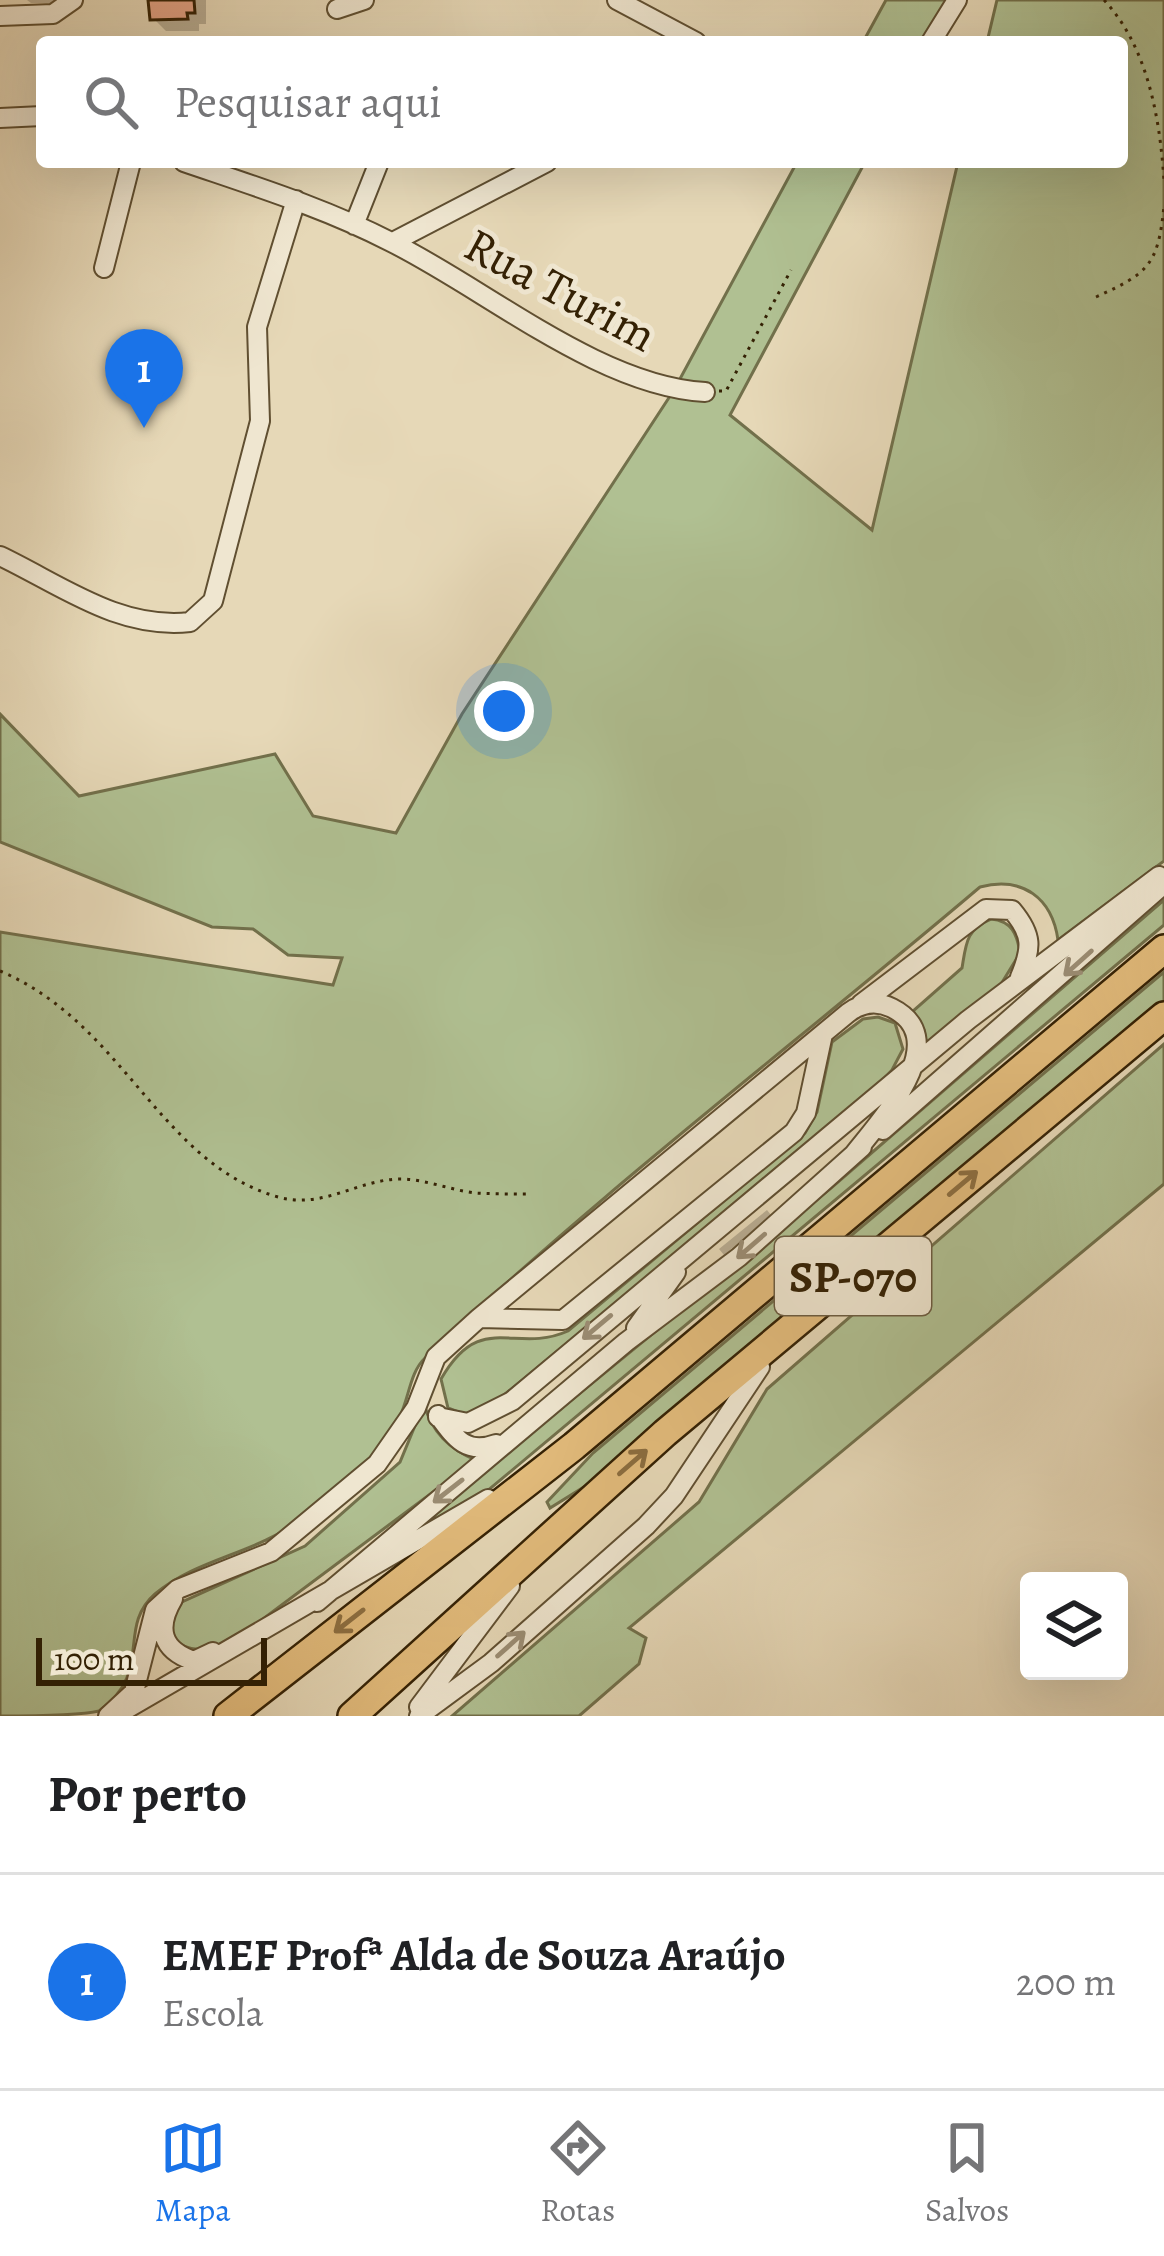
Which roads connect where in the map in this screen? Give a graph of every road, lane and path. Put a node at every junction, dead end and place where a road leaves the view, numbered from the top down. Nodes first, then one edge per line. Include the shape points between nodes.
1 (73, 0) edge
2 (364, 0) edge
3 (617, 0) edge
4 (957, 0) edge
5 (1104, 0) edge
6 (337, 9) dead end
7 (0, 16) edge
8 (684, 36) edge
9 (935, 36) edge
10 (1126, 36) edge
11 (1128, 41) edge
12 (36, 116) edge
13 (0, 118) edge
14 (129, 168) edge
15 (209, 168) edge
16 (377, 168) edge
17 (535, 168) edge
18 (1164, 181) edge
19 (296, 200) junction
20 (1164, 206) edge
21 (354, 225) junction
22 (393, 242) junction
23 (104, 268) dead end
24 (791, 270) dead end
25 (1096, 297) dead end
26 (705, 392) joint
27 (0, 556) edge
28 (1164, 872) edge
29 (1164, 884) edge
30 (1160, 951) edge
31 (0, 971) edge
32 (1018, 982) junction
33 (861, 1004) junction
34 (1164, 1016) edge
35 (823, 1034) junction
36 (914, 1065) junction
37 (854, 1154) junction
38 (530, 1194) dead end
39 (689, 1254) junction
40 (479, 1318) junction
41 (790, 1332) junction
42 (626, 1342) junction
43 (426, 1379) junction
44 (438, 1417) junction
45 (506, 1441) junction
46 (574, 1446) junction
47 (545, 1539) junction
48 (178, 1589) junction
49 (317, 1602) junction
50 (246, 1637) junction
51 (110, 1716) edge
52 (228, 1716) edge
53 (352, 1716) edge
54 (415, 1716) edge

1 - 7 street via 53,14
2 - 6 street
3 - 8 street
4 - 9 street
5 - 10 path
11 - 18 path via 1157,108
12 - 13 street
14 - 23 street
15 - 19 street, Rua Turim
16 - 21 street
17 - 22 street
19 - 21 street, Rua Turim
19 - 27 street via 257,327 260,421 220,585 200,616 177,623 124,616
20 - 25 path via 1160,249 1140,277
21 - 22 street, Rua Turim
22 - 26 street, Rua Turim via 623,371
24 - 26 path via 726,391
28 - 32 street
29 -> 37 street
30 - 46 highway, SP-070
31 - 38 path via 62,1004 206,1164 229,1179 319,1202 400,1179
32 - 33 street via 1031,950 1028,929 1012,910 986,909
32 - 36 street
33 - 35 street
33 - 36 street via 902,1014 915,1032
41 -> 34 highway, SP-070
35 - 40 street
35 - 40 street via 794,1132 563,1320
36 - 37 street
36 - 39 street
37 -> 42 street
39 - 42 street
39 -> 44 street via 485,1418
40 - 43 street via 436,1357
47 -> 41 highway, SP-070
54 -> 41 street via 491,1663 646,1526
42 - 45 street
43 - 44 street
43 - 48 street via 398,1440 377,1464 272,1552
44 - 45 street via 461,1444 479,1450
45 -> 49 street
46 - 49 street
46 -> 52 highway, SP-070
47 - 53 highway, SP-070
47 - 54 street
48 - 50 street via 163,1639 173,1654 194,1661
48 - 51 street via 148,1623 134,1691
49 - 50 street
50 - 51 street via 193,1675

